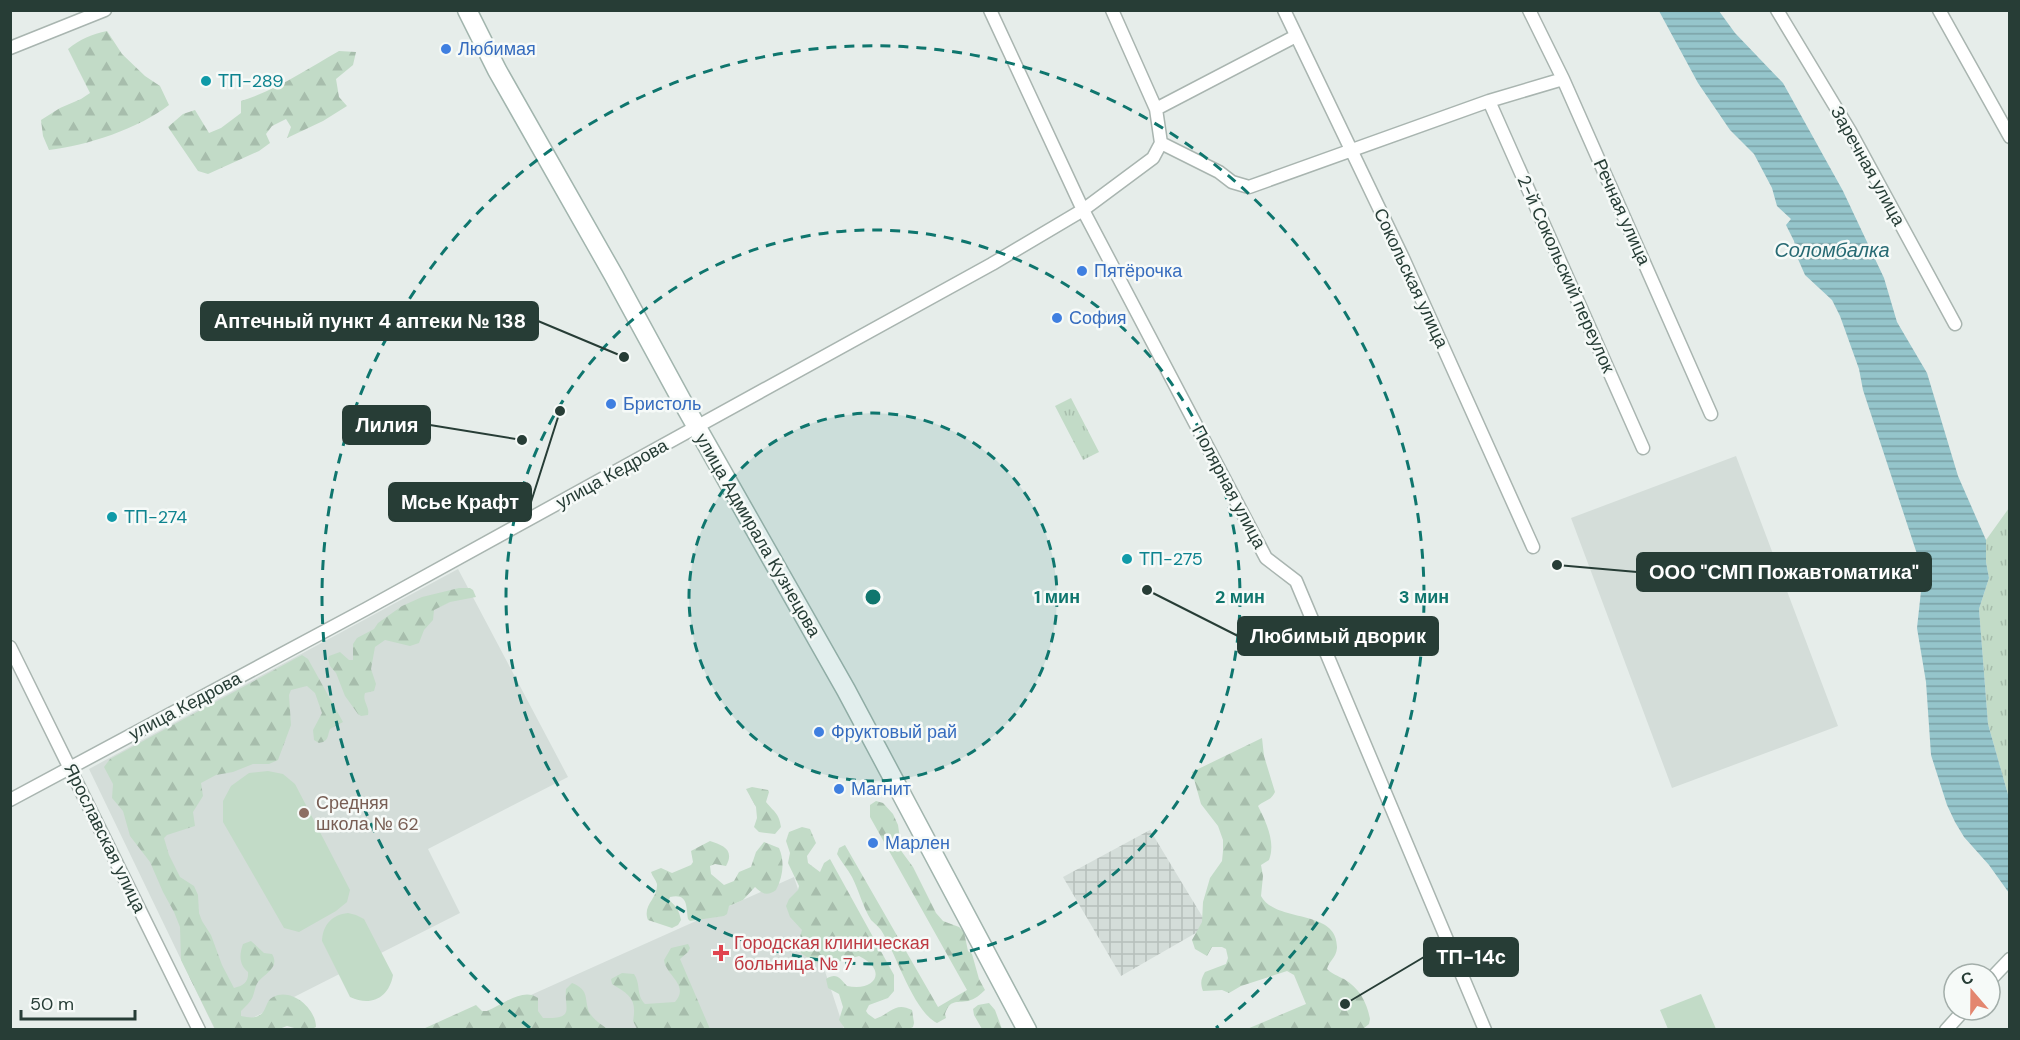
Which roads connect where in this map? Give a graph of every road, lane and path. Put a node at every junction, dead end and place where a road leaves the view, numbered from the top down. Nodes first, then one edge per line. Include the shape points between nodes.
1 (105, 10) edge
2 (467, 10) edge
3 (990, 10) edge
4 (1112, 10) edge
5 (1284, 10) edge
6 (1528, 10) edge
7 (1777, 10) edge
8 (1939, 10) edge
9 (1296, 36) junction
10 (10, 48) edge
11 (1563, 79) junction
12 (1489, 101) junction
13 (1156, 110) junction
14 (2010, 137) edge
15 (1161, 143) junction
16 (1351, 150) junction
17 (1083, 210) junction
18 (1955, 324) dead end
19 (1711, 414) dead end
20 (697, 428) junction
21 (1643, 448) dead end
22 (1533, 547) dead end
23 (10, 647) edge
24 (71, 768) junction
25 (10, 800) edge
26 (199, 1029) edge
27 (1027, 1029) edge
28 (1485, 1029) edge

1 - 10 street
2 - 20 main road, улица Адмирала Кузнецова
3 - 17 street, Полярная улица
4 - 13 street
5 - 9 street, Сокольская улица
6 - 11 street, Речная улица
7 - 18 street, Заречная улица via 1850,131
8 - 14 street
9 - 13 street
9 - 16 street, Сокольская улица
11 - 12 street
11 - 19 street, Речная улица
12 - 16 street
12 - 21 street, 2-й Сокольский переулок
13 - 15 street
15 - 16 street via 1232,182 1249,187
15 - 17 street, улица Кедрова via 1153,158
16 - 22 street, Сокольская улица
17 - 20 street, улица Кедрова
17 - 28 street, Полярная улица via 1266,558 1296,581
20 - 24 street, улица Кедрова
20 - 27 main road, улица Адмирала Кузнецова via 846,690
23 - 24 street, Ярославская улица
24 - 25 street, улица Кедрова
24 - 26 street, Ярославская улица

